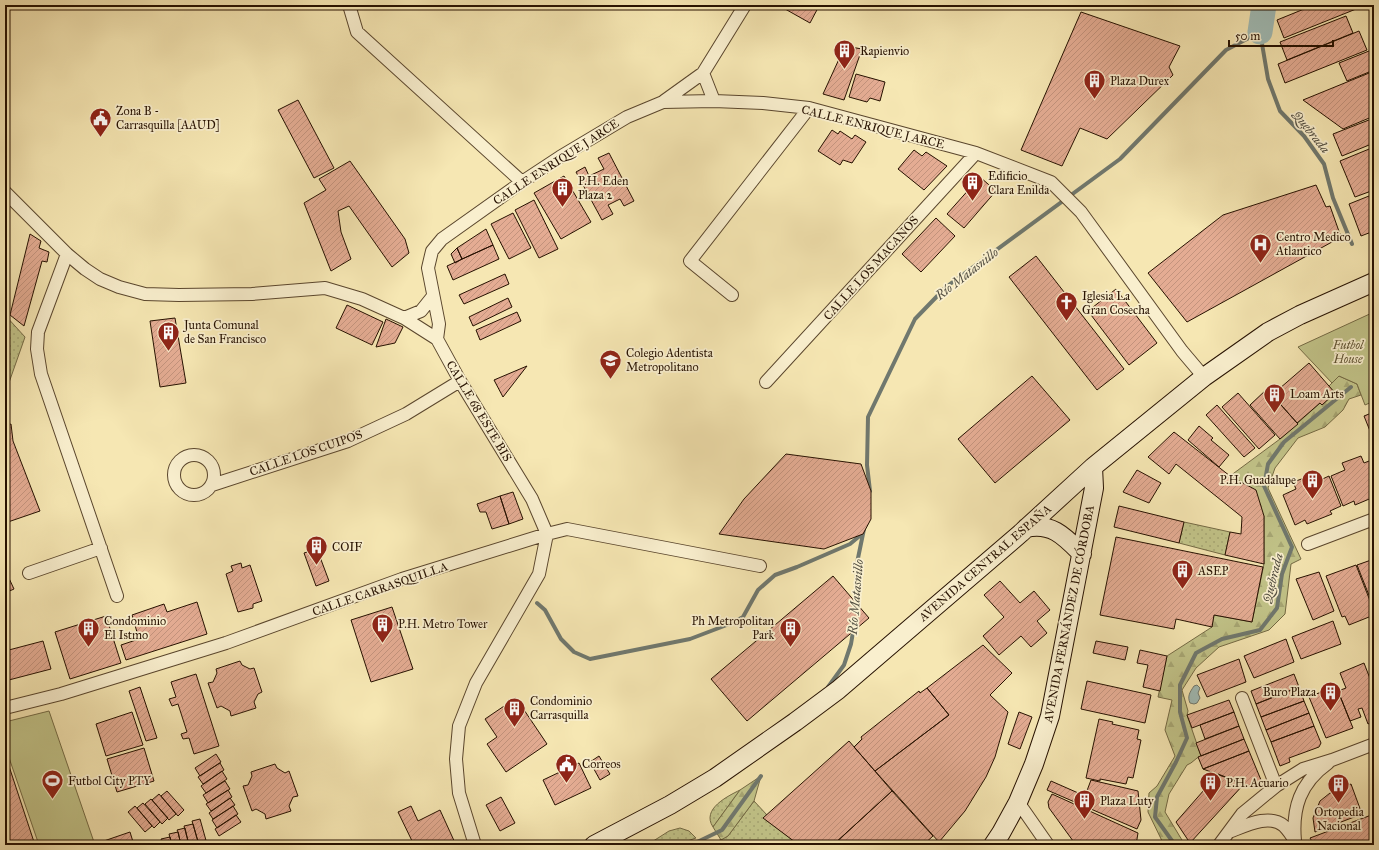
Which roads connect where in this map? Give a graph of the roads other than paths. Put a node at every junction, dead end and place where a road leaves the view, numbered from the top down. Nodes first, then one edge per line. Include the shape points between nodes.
1 (349, 5) edge
2 (746, 5) edge
3 (703, 73) junction
4 (714, 101) junction
5 (663, 102) junction
6 (809, 108) junction
7 (976, 153) junction
8 (522, 182) junction
9 (5, 192) edge
10 (67, 254) junction
11 (1374, 282) edge
12 (732, 295) dead end
13 (433, 296) junction
14 (404, 318) junction
15 (437, 339) junction
16 (1204, 377) junction
17 (460, 381) junction
18 (766, 382) dead end
19 (1093, 467) junction
20 (212, 485) dead end
21 (1374, 519) edge
22 (1026, 528) junction
23 (547, 534) junction
24 (1308, 544) dead end
25 (101, 548) junction
26 (1082, 554) junction
27 (760, 566) dead end
28 (29, 573) dead end
29 (117, 596) dead end
30 (1242, 698) dead end
31 (5, 708) edge
32 (1374, 744) edge
33 (1332, 760) junction
34 (1276, 786) junction
35 (1018, 802) junction
36 (1229, 832) junction
37 (1296, 843) edge
38 (475, 845) edge
39 (594, 845) edge
40 (992, 845) edge
41 (1048, 845) edge
42 (1219, 845) edge

1 - 8 street via 357,32
2 - 3 street
3 - 4 street
3 - 5 street
4 - 5 street, CALLE ENRIQUE J ARCE
4 - 6 street, CALLE ENRIQUE J ARCE
5 - 8 street, CALLE ENRIQUE J ARCE via 627,117
6 - 7 street, CALLE ENRIQUE J ARCE
6 - 12 street via 690,261
7 - 16 street, CALLE ENRIQUE J ARCE via 1051,182 1081,212 1182,351
7 - 18 street, CALLE LOS MACANOS
8 - 13 street, CALLE ENRIQUE J ARCE via 442,239 432,251 428,268
9 - 10 street, CALLE 68 ESTE BIS
10 - 14 street, CALLE 68 ESTE BIS via 100,279 145,294 252,294 325,288 362,299
10 - 25 street via 38,332 37,349 41,374
11 - 16 main road, AVENIDA CENTRAL ESPAÑA via 1268,332
13 - 14 street via 421,311
13 - 15 street, CALLE ENRIQUE J ARCE via 439,324
14 - 15 street, CALLE 68 ESTE BIS
15 - 17 street, CALLE 68 ESTE BIS
16 - 19 main road, AVENIDA CENTRAL ESPAÑA
17 - 20 street, CALLE LOS CUIPOS via 406,414 348,441
17 - 23 street, CALLE 68 ESTE BIS via 532,499
19 - 22 main road, AVENIDA CENTRAL ESPAÑA
19 - 26 main road, AVENIDA FERNÁNDEZ DE CÓRDOBA via 1094,488
21 - 24 street
22 - 26 main road via 1049,528 1061,534
22 - 39 main road, AVENIDA CENTRAL ESPAÑA via 838,690 796,722 715,778
23 - 27 street, CALLE CARRASQUILLA via 567,529
23 - 31 street, CALLE CARRASQUILLA via 402,579 226,643 61,694
23 - 38 street via 539,574 476,683 459,726 456,759 459,793
25 - 28 street
25 - 29 street
26 - 35 main road, AVENIDA FERNÁNDEZ DE CÓRDOBA via 1050,716
30 - 34 street
32 - 33 street
33 - 34 street via 1303,769
33 - 37 street via 1310,780 1301,794 1295,814
34 - 36 street via 1242,814
35 - 40 main road, AVENIDA FERNÁNDEZ DE CÓRDOBA
35 - 41 street
36 - 37 street via 1254,822 1276,821 1284,826
36 - 42 street

